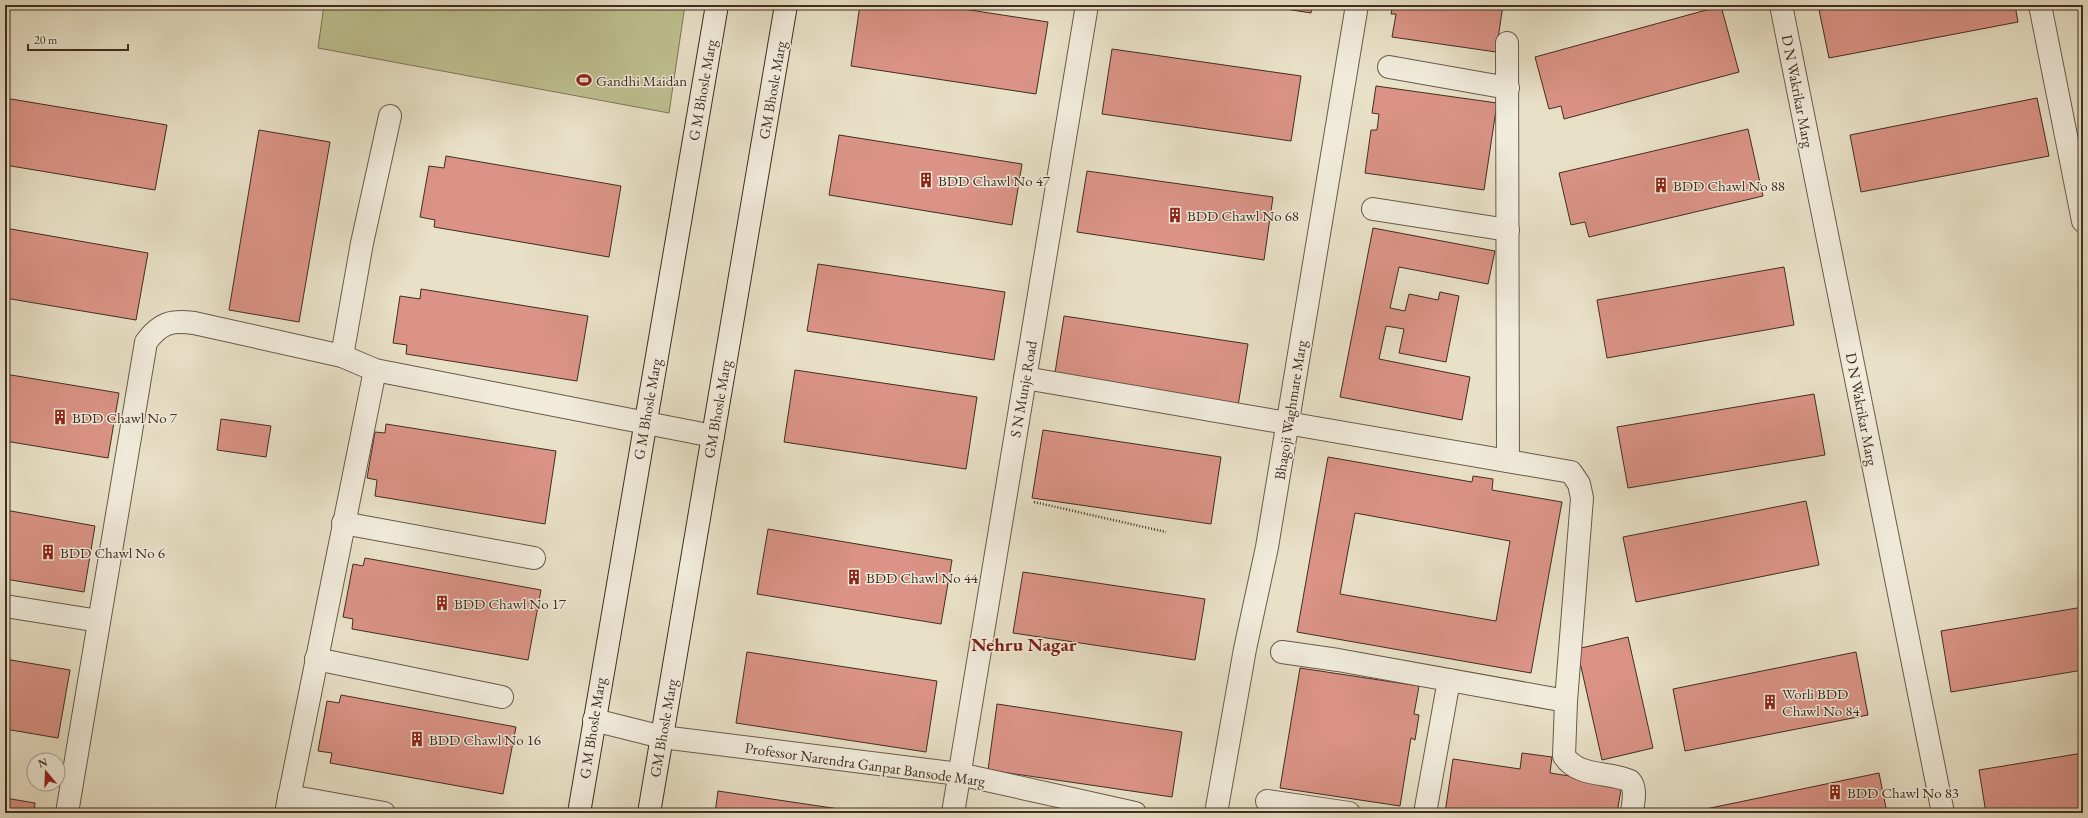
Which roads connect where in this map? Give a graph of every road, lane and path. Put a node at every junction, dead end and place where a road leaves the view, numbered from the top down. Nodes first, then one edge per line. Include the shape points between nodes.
1 (717, 5) edge
2 (786, 5) edge
3 (1087, 5) edge
4 (1357, 5) edge
5 (1781, 5) edge
6 (2040, 5) edge
7 (1507, 43) dead end
8 (1389, 67) dead end
9 (1508, 88) junction
10 (390, 116) dead end
11 (1373, 209) dead end
12 (2083, 221) edge
13 (1508, 230) junction
14 (342, 356) junction
15 (375, 370) junction
16 (1025, 378) junction
17 (645, 422) junction
18 (1288, 422) junction
19 (713, 436) junction
20 (1508, 461) junction
21 (1005, 495) junction
22 (343, 523) junction
23 (1166, 532) dead end
24 (534, 558) dead end
25 (5, 606) edge
26 (99, 622) junction
27 (1282, 652) dead end
28 (316, 659) junction
29 (1449, 680) junction
30 (502, 697) dead end
31 (1566, 701) junction
32 (594, 720) junction
33 (662, 737) junction
34 (959, 774) junction
35 (1266, 801) dead end
36 (288, 804) edge
37 (67, 813) edge
38 (384, 813) edge
39 (579, 813) edge
40 (649, 813) edge
41 (953, 813) edge
42 (1135, 813) edge
43 (1216, 813) edge
44 (1349, 813) edge
45 (1425, 813) edge
46 (1632, 813) edge
47 (1943, 813) edge

1 - 17 street, G M Bhosle Marg
2 - 19 street, GM Bhosle Marg
3 - 16 street, S N Munje Road
4 - 18 street, Bhagoji Waghmare Marg
5 - 47 street, D N Wakrikar Marg
6 - 12 street
7 - 9 street
8 - 9 street
9 - 13 street
10 - 14 street via 362,243
11 - 13 street
13 - 20 street
14 - 15 street
14 - 26 street via 194,323 178,321 155,330 146,342
15 - 17 street
15 - 22 street
16 - 18 street
16 - 21 street, S N Munje Road
17 - 19 street
17 - 32 street, G M Bhosle Marg
18 - 20 street
18 - 43 street, Bhagoji Waghmare Marg via 1267,548 1245,649
19 - 33 street, GM Bhosle Marg
20 - 31 street via 1571,472 1579,484 1582,498
21 - 23 path
21 - 34 street, S N Munje Road
22 - 24 street
22 - 28 street
25 - 26 street
26 - 37 street
27 - 29 street
28 - 30 street
28 - 36 street
29 - 31 street
29 - 45 street
31 - 46 street via 1564,756 1577,769 1630,781 1634,791
32 - 33 street, Professor Narendra Ganpat Bansode Marg
32 - 39 street, G M Bhosle Marg
33 - 34 street, Professor Narendra Ganpat Bansode Marg
33 - 40 street, GM Bhosle Marg
34 - 41 street, S N Munje Road
34 - 42 street, Professor Narendra Ganpat Bansode Marg
35 - 44 street
36 - 38 street

